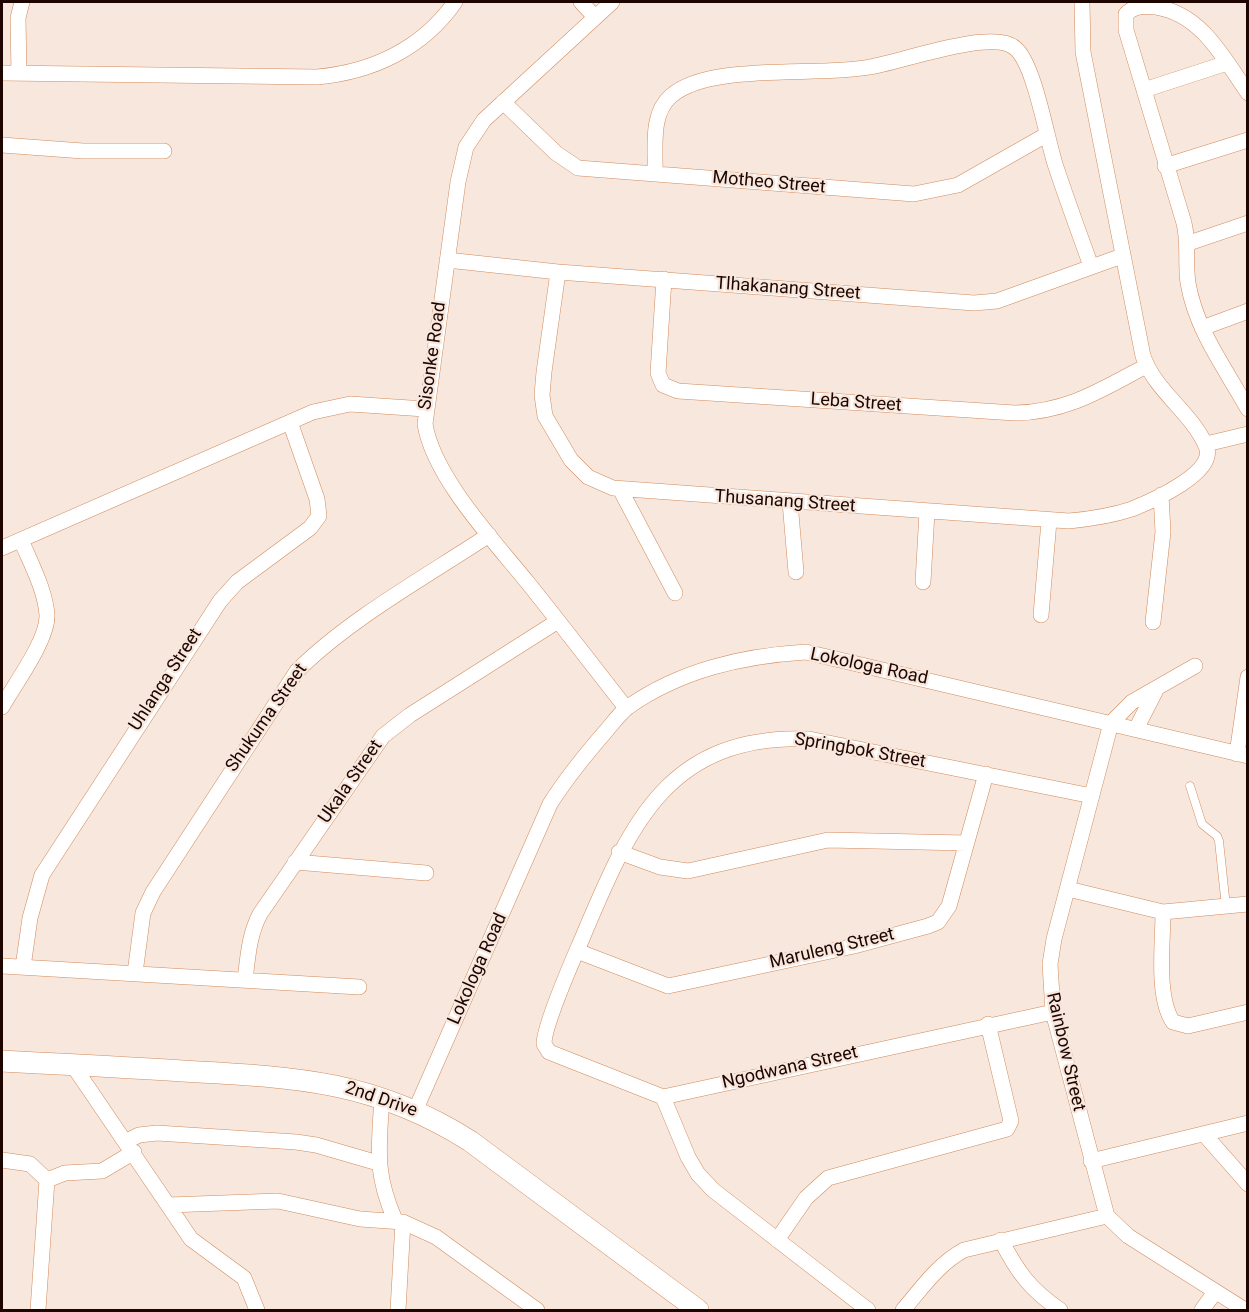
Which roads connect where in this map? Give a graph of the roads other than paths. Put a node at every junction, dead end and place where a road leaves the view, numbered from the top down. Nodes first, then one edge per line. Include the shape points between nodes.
1 (22, 2) edge
2 (455, 2) edge
3 (581, 2) edge
4 (612, 2) edge
5 (1082, 2) edge
6 (595, 17) junction
7 (1227, 63) junction
8 (2, 73) edge
9 (19, 73) junction
10 (1144, 90) junction
11 (1248, 93) edge
12 (503, 102) junction
13 (1046, 135) junction
14 (1248, 140) edge
15 (2, 145) edge
16 (164, 151) dead end
17 (1165, 166) junction
18 (655, 173) junction
19 (1248, 223) edge
20 (1189, 243) junction
21 (1122, 256) junction
22 (447, 260) junction
23 (1091, 266) junction
24 (558, 272) junction
25 (663, 279) junction
26 (1248, 311) edge
27 (1202, 328) junction
28 (1146, 366) junction
29 (1246, 402) edge
30 (425, 409) junction
31 (290, 422) junction
32 (1248, 434) edge
33 (1206, 444) junction
34 (621, 490) junction
35 (1161, 495) junction
36 (790, 502) junction
37 (927, 512) junction
38 (1049, 520) junction
39 (489, 535) junction
40 (21, 540) junction
41 (2, 548) edge
42 (796, 572) dead end
43 (922, 582) dead end
44 (675, 593) dead end
45 (1041, 615) dead end
46 (558, 621) junction
47 (1153, 622) dead end
48 (1195, 666) dead end
49 (1248, 677) edge
50 (1156, 690) junction
51 (2, 707) edge
52 (626, 708) junction
53 (1111, 723) junction
54 (1136, 729) junction
55 (1242, 755) edge
56 (986, 774) junction
57 (1190, 786) dead end
58 (1092, 796) junction
59 (966, 843) junction
60 (619, 852) junction
61 (296, 862) junction
62 (426, 873) dead end
63 (1068, 889) junction
64 (1248, 904) edge
65 (1226, 907) junction
66 (1163, 912) junction
67 (577, 951) junction
68 (2, 966) edge
69 (22, 967) junction
70 (135, 973) junction
71 (245, 980) junction
72 (359, 987) dead end
73 (1053, 1012) junction
74 (1248, 1012) edge
75 (988, 1024) junction
76 (2, 1061) edge
77 (72, 1064) junction
78 (382, 1097) junction
79 (663, 1097) junction
80 (415, 1111) junction
81 (1248, 1123) edge
82 (1204, 1134) junction
83 (130, 1146) junction
84 (2, 1160) edge
85 (1090, 1161) junction
86 (378, 1163) junction
87 (47, 1180) junction
88 (1248, 1184) edge
89 (168, 1205) junction
90 (1107, 1216) junction
91 (399, 1221) junction
92 (777, 1240) junction
93 (1001, 1240) junction
94 (1215, 1292) junction
95 (38, 1311) edge
96 (257, 1311) edge
97 (398, 1311) edge
98 (537, 1311) edge
99 (698, 1311) edge
100 (868, 1311) edge
101 (903, 1311) edge
102 (1060, 1311) edge
103 (1202, 1311) edge
104 (1245, 1311) edge

1 - 9 street via 18,18
2 - 9 street via 406,49 386,61 344,75
3 - 6 street
4 - 6 street, Sisonke Road
5 - 21 street via 1083,52
6 - 12 street, Sisonke Road
7 - 10 street
7 - 10 street via 1205,33 1189,20 1161,8 1134,8 1126,14 1124,24
7 - 11 street
8 - 9 street
10 - 17 street
12 - 18 street, Motheo Street via 556,153 578,168
12 - 22 street, Sisonke Road via 478,126 466,147
13 - 18 street, Motheo Street via 958,185 914,194
13 - 18 street via 1021,55 1009,43 984,41 869,68 752,74 695,82 671,96 658,112
13 - 23 street
14 - 17 street
15 - 16 street
17 - 20 street
19 - 20 street
20 - 27 street via 1188,281
21 - 23 street, Tlhakanang Street
21 - 28 street
22 - 24 street, Tlhakanang Street
22 - 30 street, Sisonke Road
23 - 25 street, Tlhakanang Street via 997,301 974,303
24 - 25 street, Tlhakanang Street
24 - 34 street, Thusanang Street via 544,372 545,416 571,460 588,477
25 - 28 street, Leba Street via 657,373 663,385 678,391 1040,412 1087,398
26 - 27 street
27 - 29 street via 1221,366
28 - 33 street
30 - 31 street via 350,404 331,406
30 - 39 street, Sisonke Road via 427,438 439,466
31 - 40 street
31 - 69 street, Uhlanga Street via 317,499 318,516 310,528 237,582 201,626 42,875
32 - 33 street
33 - 35 street, Thusanang Street via 1208,460 1195,475
34 - 36 street, Thusanang Street
34 - 44 street
35 - 38 street, Thusanang Street via 1100,517
35 - 47 street via 1163,532
36 - 37 street, Thusanang Street
36 - 42 street
37 - 38 street, Thusanang Street
37 - 43 street
38 - 45 street
39 - 46 street, Sisonke Road
39 - 70 street, Shukuma Street via 316,651 297,671 153,892 143,913
40 - 41 street
40 - 51 street via 40,587 46,628
46 - 52 street, Sisonke Road
46 - 61 street, Ukala Street via 383,736
48 - 50 street
49 - 55 street
50 - 53 street via 1132,702
50 - 54 street
52 - 53 street, Lokologa Road via 704,668 806,652
52 - 80 street, Lokologa Road via 568,776 550,804
53 - 54 street, Lokologa Road
53 - 58 street, Rainbow Street
54 - 55 street, Lokologa Road
56 - 58 street, Springbok Street
56 - 59 street, Maruleng Street
56 - 60 street, Springbok Street via 809,739 770,739 703,762 670,784 640,817
57 - 65 lane via 1202,824 1220,841
58 - 63 street, Rainbow Street
59 - 60 street via 828,840 688,872
59 - 67 street, Maruleng Street via 945,915 927,926 854,946 668,986
60 - 67 street, Springbok Street
61 - 62 street
61 - 71 street, Ukala Street via 253,927
63 - 66 street
63 - 73 street, Rainbow Street via 1050,964
64 - 65 street
65 - 66 street
66 - 74 street via 1163,991 1173,1022 1188,1026
67 - 79 street, Springbok Street via 544,1044 549,1052
68 - 69 street
69 - 70 street
70 - 71 street
71 - 72 street
73 - 75 street, Ngodwana Street
73 - 85 street, Rainbow Street
75 - 79 street, Ngodwana Street
75 - 92 street via 1011,1121 1007,1129 828,1178 806,1198
76 - 77 street, 2nd Drive
77 - 78 street, 2nd Drive via 281,1077 343,1086
77 - 83 street
78 - 80 street, 2nd Drive
78 - 86 street
79 - 92 street via 698,1174
80 - 99 street, 2nd Drive via 491,1155
81 - 82 street
82 - 85 street
82 - 88 street
83 - 86 street via 139,1135 157,1133 296,1142
83 - 87 street via 102,1171 65,1173
83 - 89 street
84 - 87 street via 30,1164
85 - 90 street, Rainbow Street
86 - 91 street via 384,1190
87 - 95 street
89 - 91 street via 278,1201 360,1219
89 - 96 street via 197,1245 244,1278
90 - 93 street
90 - 94 street, Rainbow Street via 1128,1236
91 - 97 street
91 - 98 street via 436,1237
92 - 100 street
93 - 101 street via 951,1257
93 - 102 street via 1022,1278
94 - 103 street
94 - 104 street, Rainbow Street

